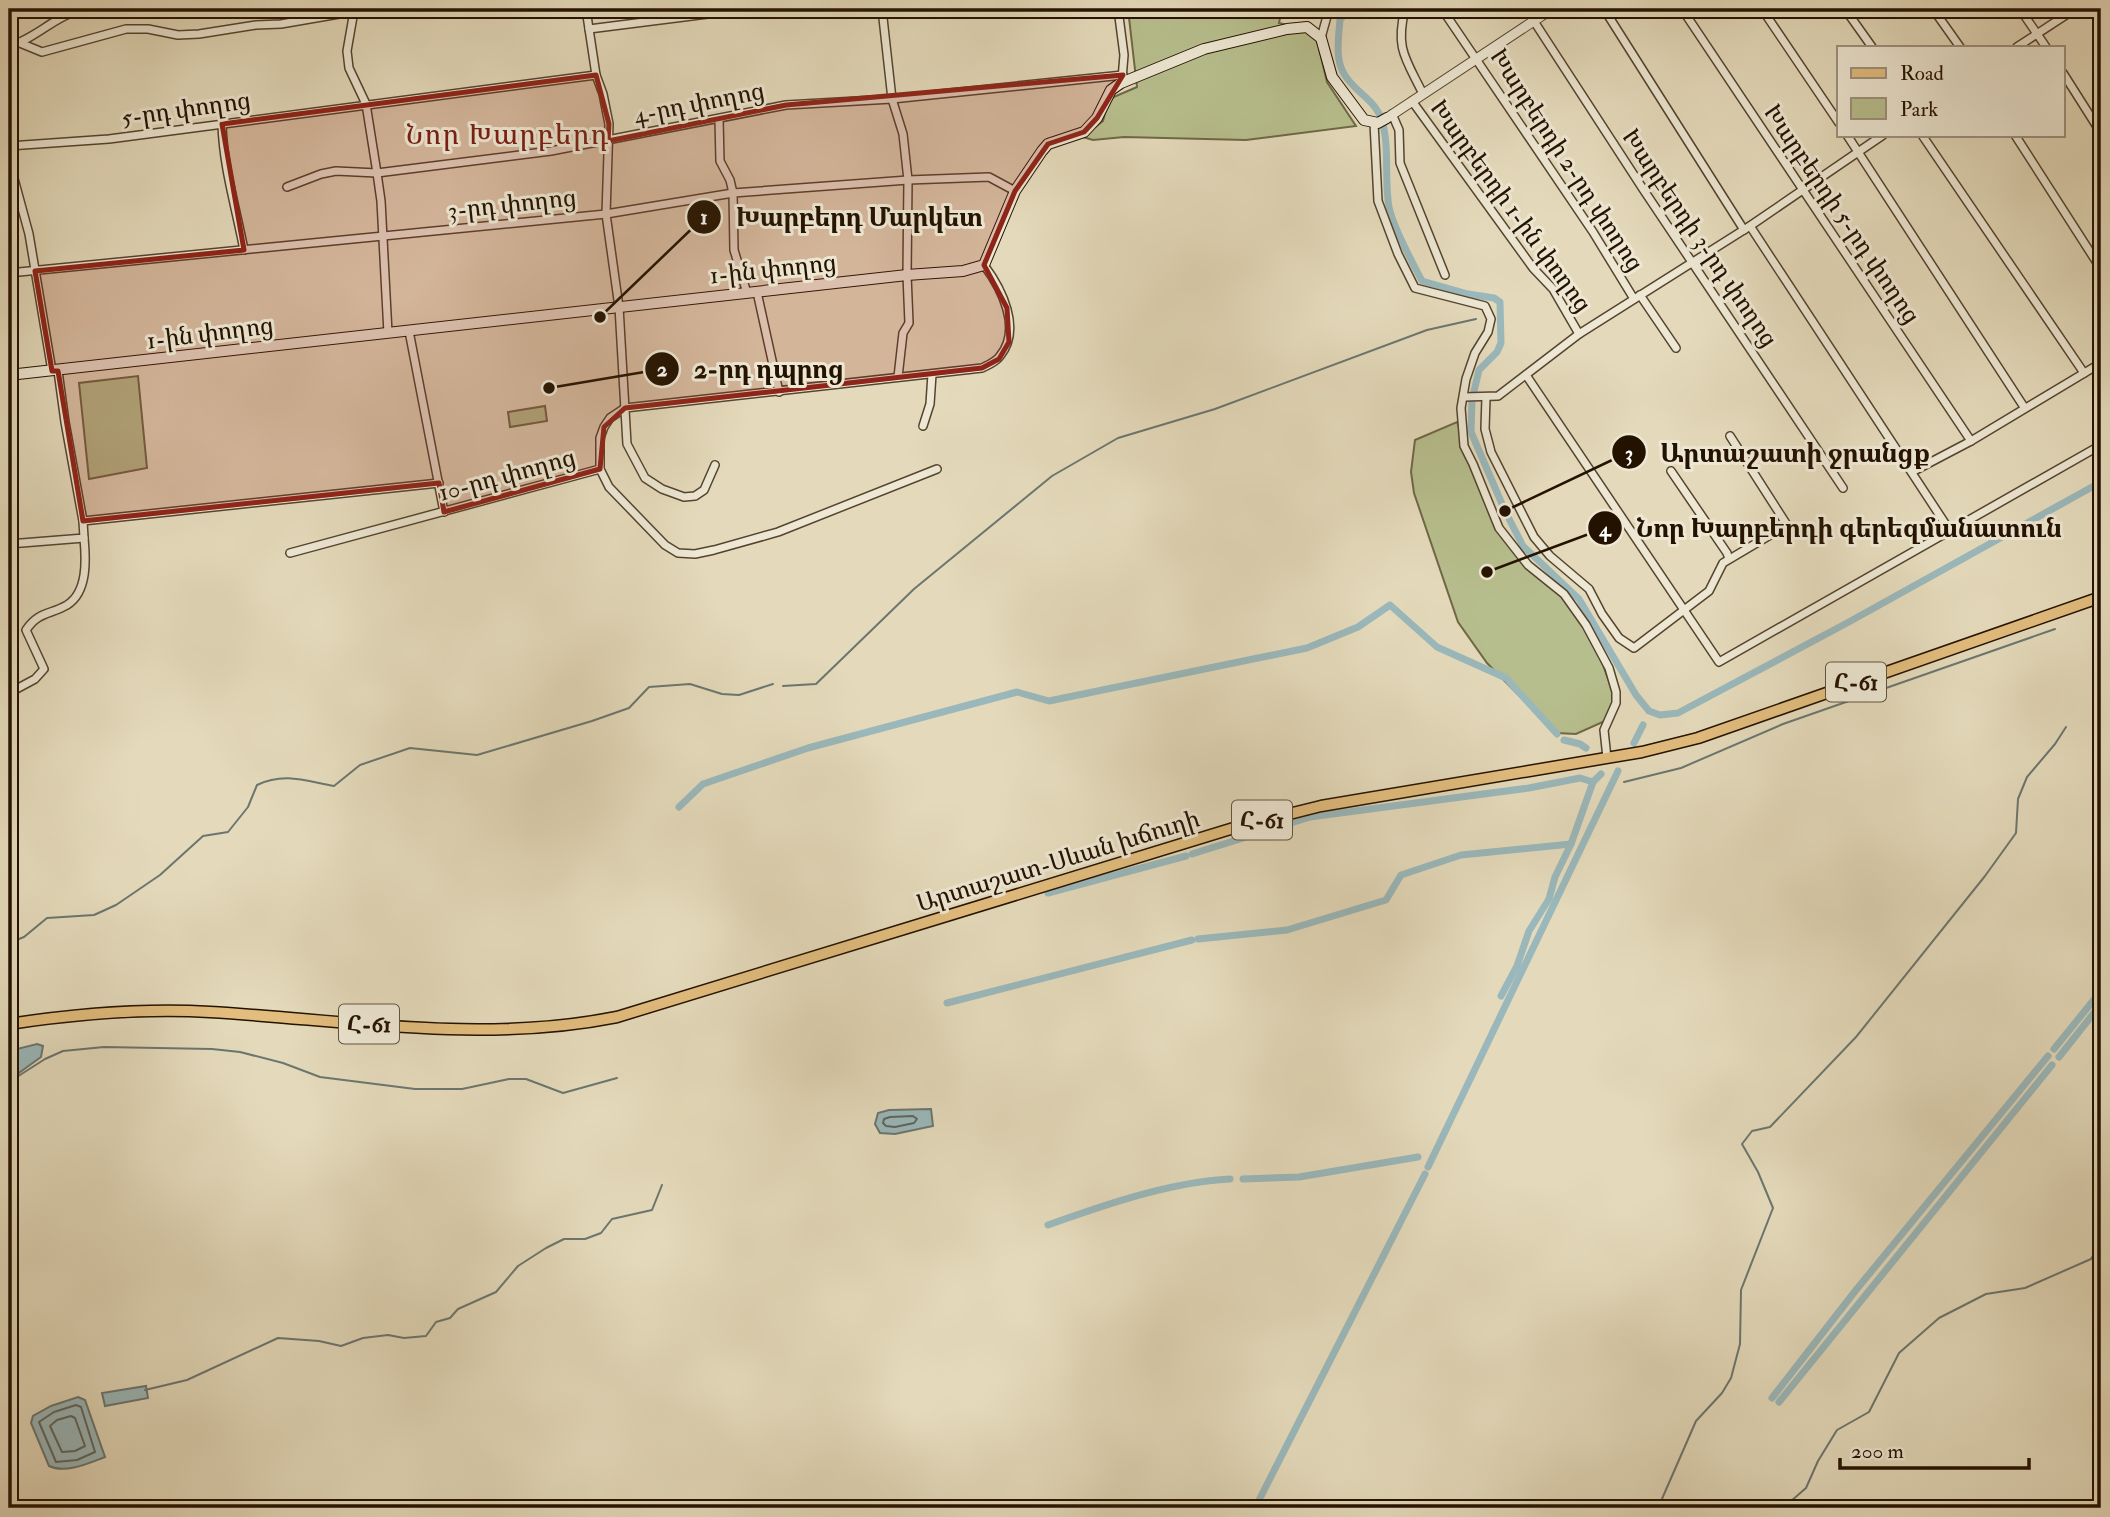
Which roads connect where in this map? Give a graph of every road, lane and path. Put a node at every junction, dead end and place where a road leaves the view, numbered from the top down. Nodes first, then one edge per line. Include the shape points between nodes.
1 (82, 9) edge
2 (368, 9) edge
3 (586, 9) edge
4 (747, 9) edge
5 (883, 9) edge
6 (1118, 9) edge
7 (1329, 9) edge
8 (1405, 9) edge
9 (1442, 9) edge
10 (1526, 9) edge
11 (1552, 9) edge
12 (1604, 9) edge
13 (1682, 9) edge
14 (1762, 9) edge
15 (1845, 9) edge
16 (1933, 9) edge
17 (2020, 9) edge
18 (2075, 9) edge
19 (2094, 9) edge
20 (354, 11) junction
21 (2101, 20) edge
22 (1533, 22) junction
23 (589, 29) junction
24 (2037, 34) junction
25 (1321, 38) junction
26 (20, 43) junction
27 (9, 46) edge
28 (1871, 46) edge
29 (1959, 46) edge
30 (2019, 46) edge
31 (2045, 46) edge
32 (1478, 58) junction
33 (596, 75) junction
34 (2064, 76) edge
35 (1122, 79) junction
36 (1423, 94) junction
37 (891, 99) junction
38 (1412, 102) junction
39 (366, 104) junction
40 (719, 119) junction
41 (1837, 119) edge
42 (1383, 120) junction
43 (222, 124) junction
44 (2101, 133) edge
45 (1848, 136) edge
46 (1882, 136) edge
47 (1923, 136) edge
48 (2016, 136) edge
49 (608, 141) junction
50 (9, 146) edge
51 (1859, 152) junction
52 (377, 173) junction
53 (908, 180) junction
54 (287, 187) dead end
55 (1804, 190) junction
56 (1015, 191) junction
57 (733, 193) junction
58 (606, 214) junction
59 (1747, 228) junction
60 (382, 238) junction
61 (244, 250) junction
62 (1692, 262) junction
63 (984, 265) junction
64 (2101, 269) edge
65 (35, 271) junction
66 (9, 273) edge
67 (907, 275) junction
68 (1445, 275) dead end
69 (752, 292) junction
70 (1637, 297) junction
71 (619, 307) junction
72 (409, 331) junction
73 (388, 333) junction
74 (1579, 334) junction
75 (1676, 348) dead end
76 (2101, 363) edge
77 (55, 371) junction
78 (2084, 373) junction
79 (932, 374) junction
80 (9, 375) edge
81 (1526, 375) junction
82 (898, 377) junction
83 (779, 392) junction
84 (1464, 397) junction
85 (1486, 397) junction
86 (2024, 407) junction
87 (625, 408) junction
88 (923, 426) dead end
89 (1730, 436) dead end
90 (1971, 441) junction
91 (2101, 445) edge
92 (715, 465) dead end
93 (600, 469) junction
94 (937, 469) dead end
95 (1671, 471) dead end
96 (1912, 472) junction
97 (439, 484) junction
98 (1843, 488) dead end
99 (444, 512) junction
100 (83, 521) junction
101 (1950, 531) junction
102 (84, 538) junction
103 (9, 544) edge
104 (290, 553) dead end
105 (1729, 559) junction
106 (2101, 597) edge
107 (1684, 611) junction
108 (9, 693) edge
109 (1607, 758) junction
110 (9, 1024) edge
111 (2101, 1499) edge
112 (2090, 1508) edge

1 - 26 street
2 - 20 street
3 - 23 street
4 - 23 street
5 - 37 street
6 - 35 street
7 - 25 street
8 - 36 street, Խարբերդի 1-ին փողոց via 1399,30 1401,49
9 - 32 street, Խարբերդի 2-րդ փողոց
10 - 22 street, Խարբերդի 3-րդ փողոց
11 - 22 street
12 - 59 street
13 - 55 street, Խարբերդի 5-րդ փողոց
14 - 41 street
15 - 28 street
16 - 29 street
17 - 24 street
18 - 24 street
19 - 21 street
20 - 26 street via 199,34 126,29 42,52
20 - 39 street via 349,68
22 - 32 street
22 - 62 street, Խարբերդի 3-րդ փողոց
23 - 33 street
24 - 30 street
24 - 31 street
25 - 35 main road via 1307,27 1287,29 1204,49
25 - 42 main road via 1332,77 1364,120
26 - 27 street
32 - 36 street
32 - 70 street, Խարբերդի 2-րդ փողոց
33 - 39 street, 5-րդ փողոց
33 - 49 street via 609,124
34 - 44 street
35 - 37 street, 4-րդ փողոց
35 - 56 main road via 1084,132 1048,144
36 - 38 street
37 - 40 street, 4-րդ փողոց via 786,105
37 - 53 street via 904,134
38 - 42 street
38 - 74 street, Խարբերդի 1-ին փողոց via 1553,289
39 - 43 street, 5-րդ փողոց
39 - 52 street
40 - 49 street, 4-րդ փողոց
40 - 57 street via 720,161
42 - 68 street via 1399,130 1400,163
42 - 84 street via 1378,201 1415,288 1485,306 1491,319 1475,353
43 - 50 street, 5-րդ փողոց
43 - 61 street via 223,155
45 - 51 street
46 - 51 street
47 - 78 street
48 - 64 street
49 - 52 street, 4-րդ փողոց
49 - 58 street
50 - 65 street, 5-րդ փողոց
51 - 55 street
51 - 86 street
52 - 54 street, 4-րդ փողոց via 336,171
52 - 60 street
53 - 56 street, 3-րդ փողոց via 989,177
53 - 57 street, 3-րդ փողոց
53 - 67 street
55 - 59 street
55 - 90 street, Խարբերդի 5-րդ փողոց
56 - 63 main road
57 - 58 street, 3-րդ փողոց
57 - 69 street via 734,250
58 - 60 street, 3-րդ փողոց
58 - 71 street
59 - 62 street
59 - 96 street
60 - 61 street, 3-րդ փողոց
60 - 73 street
61 - 65 street, 3-րդ փողոց
62 - 70 street
62 - 98 street, Խարբերդի 3-րդ փողոց
63 - 67 main road, 1-ին փողոց
63 - 79 street via 998,283 1007,308 1009,342 999,359 982,368
65 - 66 street, 3-րդ փողոց
65 - 77 street, 5-րդ փողոց
67 - 69 main road, 1-ին փողոց
67 - 82 street via 909,323
69 - 71 main road, 1-ին փողոց
69 - 83 street
70 - 74 street
70 - 75 street, Խարբերդի 2-րդ փողոց
71 - 72 main road, 1-ին փողոց
71 - 87 street
72 - 73 main road, 1-ին փողոց
72 - 97 street
73 - 77 main road, 1-ին փողոց
74 - 81 street
76 - 78 street
77 - 80 main road, 1-ին փողոց
77 - 100 street, 5-րդ փողոց
78 - 86 street
79 - 82 street
79 - 88 street
81 - 85 street via 1498,396
81 - 107 street
82 - 83 street
83 - 87 street
84 - 85 street
84 - 109 street via 1460,420 1464,446 1499,528 1528,565 1564,594 1609,668 1616,703 1604,730
85 - 107 street via 1485,429 1491,452 1520,513 1550,556 1589,589 1619,638 1634,648
86 - 90 street
87 - 92 street via 627,444 635,462 645,478 662,489 695,496 704,490
87 - 93 street via 604,427
89 - 105 street via 1787,526
90 - 96 street
91 - 101 street
93 - 94 street, 10-րդ փողոց via 609,487 665,545 678,553 695,554 778,532
93 - 99 street, 10-րդ փողոց
95 - 105 street
96 - 101 street
97 - 99 street
97 - 100 street, 10-րդ փողոց
99 - 104 street, 10-րդ փողոց
100 - 102 street
101 - 107 street via 1719,662
102 - 103 street
102 - 108 street via 78,596 33,620 26,630 44,669
105 - 107 street via 1709,591
106 - 109 main road, Արտաշատ-Սևան խճուղի / Հ-61 via 1698,738
109 - 110 main road, Արտաշատ-Սևան խճուղի / Հ-61 via 1301,810 670,1002 558,1028 478,1031 135,1011
111 - 112 street

